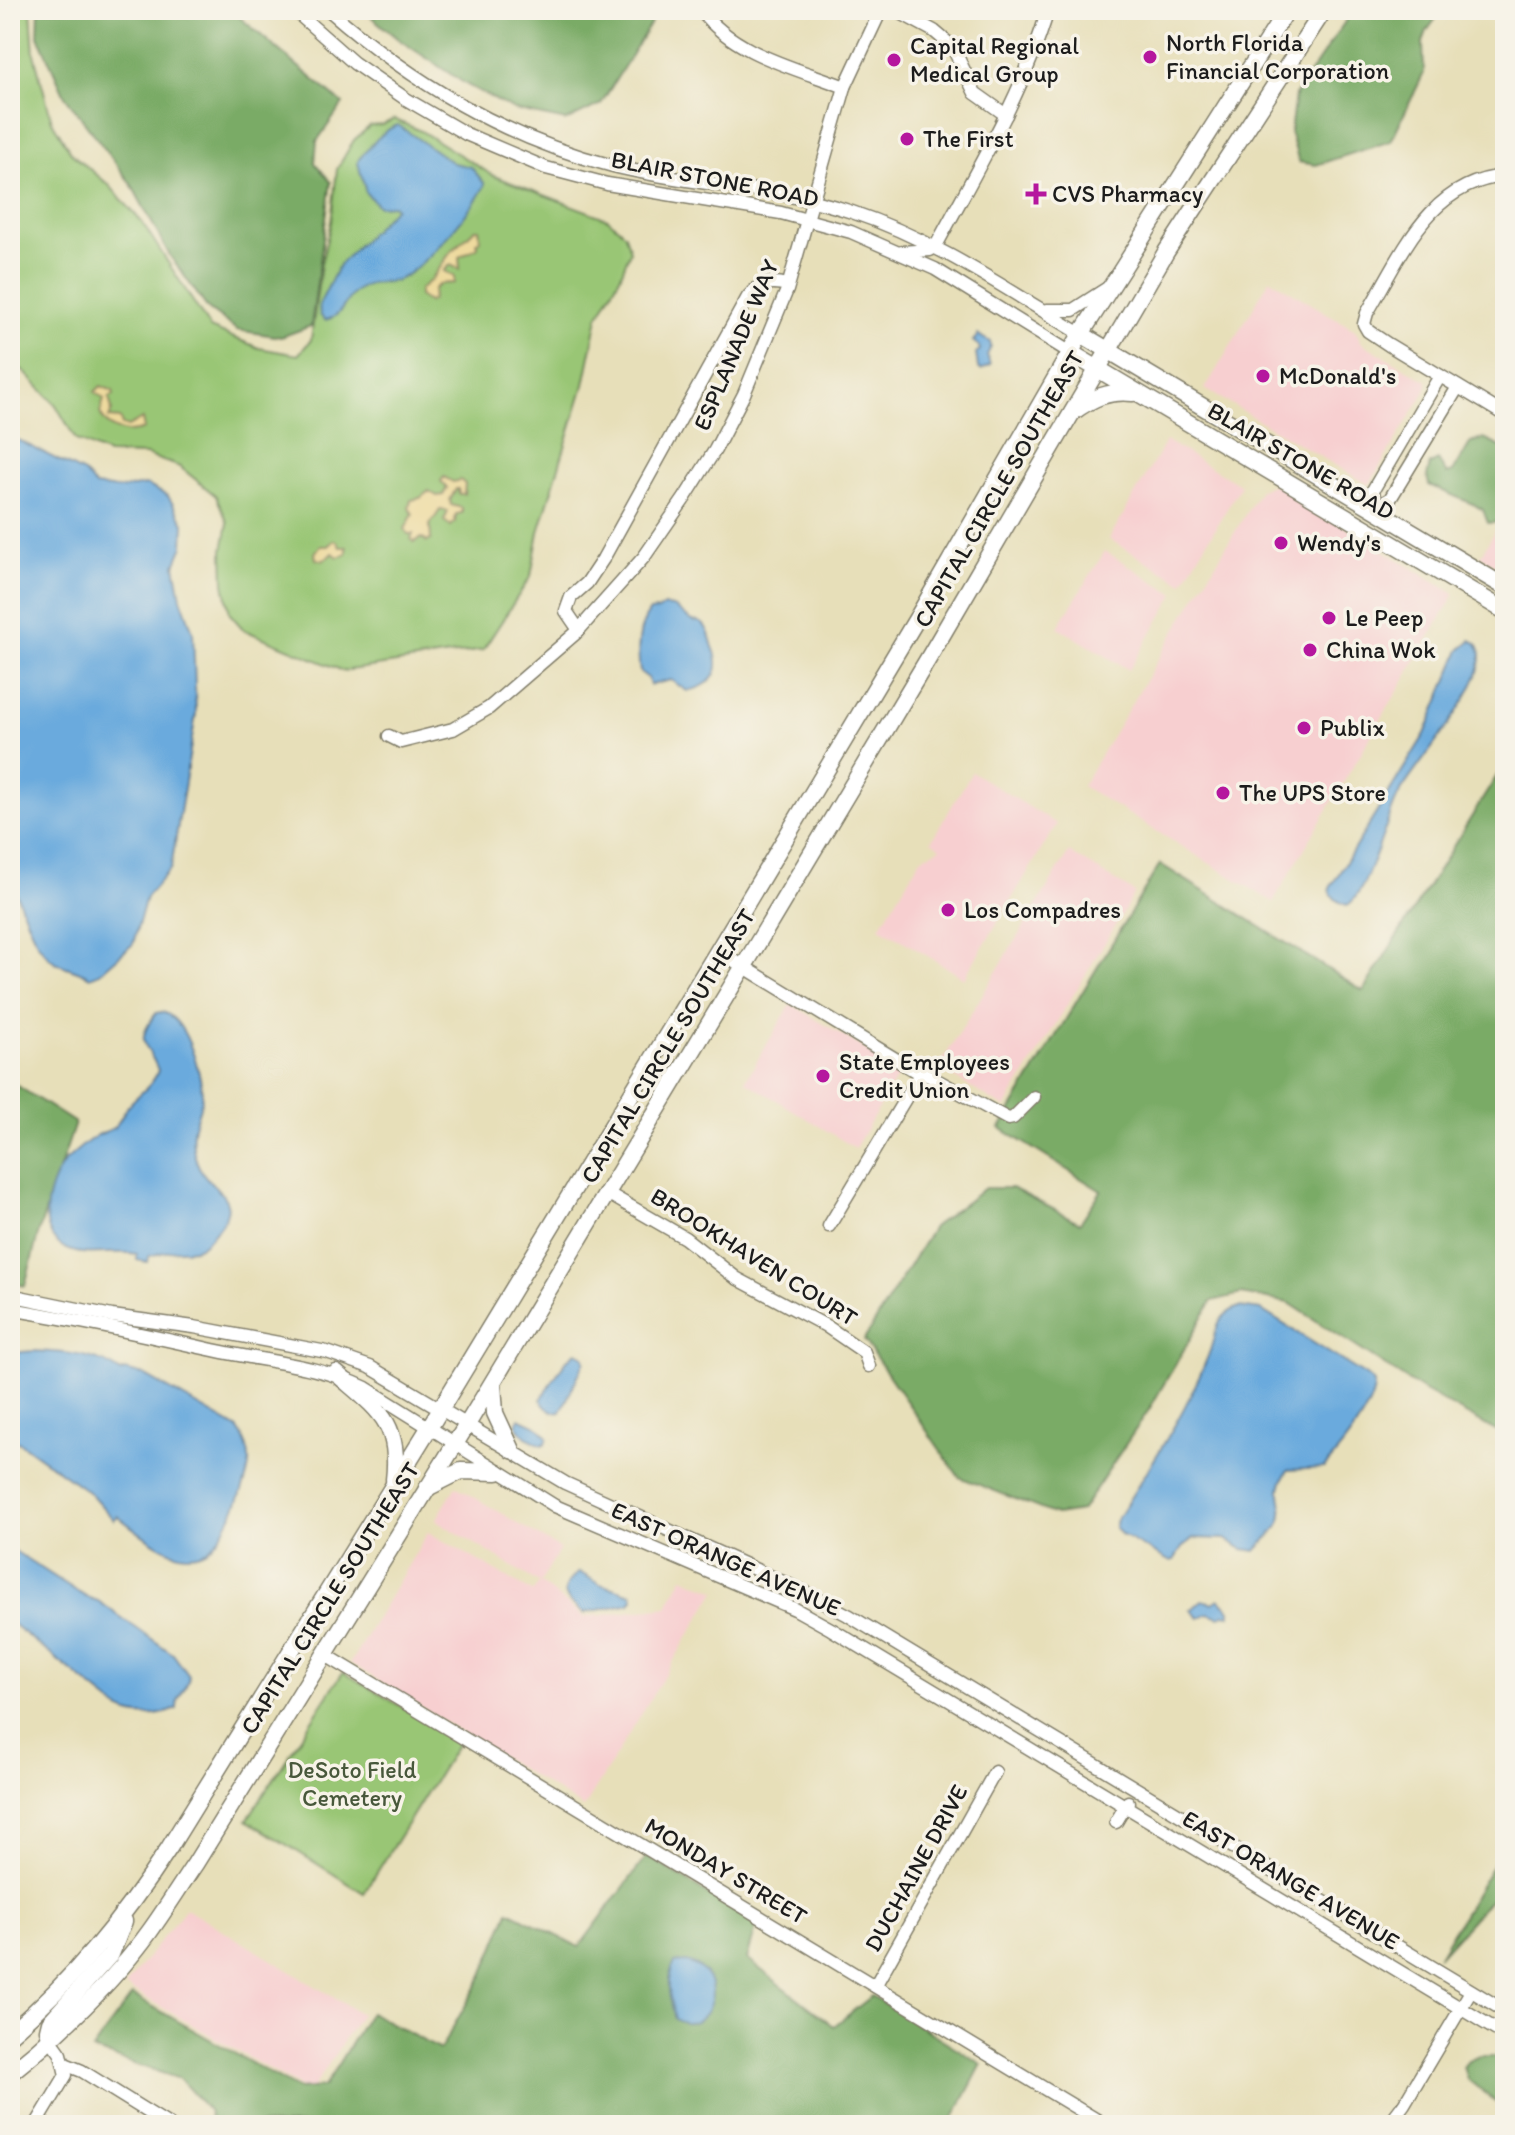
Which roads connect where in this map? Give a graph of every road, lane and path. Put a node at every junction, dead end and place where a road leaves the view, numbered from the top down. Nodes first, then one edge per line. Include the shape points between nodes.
1 (294, 10) edge
2 (329, 10) edge
3 (701, 10) edge
4 (881, 10) edge
5 (895, 10) edge
6 (1048, 10) edge
7 (1287, 10) edge
8 (1324, 10) edge
9 (845, 87) junction
10 (1006, 115) junction
11 (1505, 176) edge
12 (813, 201) junction
13 (807, 218) junction
14 (936, 246) junction
15 (899, 252) junction
16 (1115, 283) junction
17 (788, 285) junction
18 (1039, 308) junction
19 (1081, 334) junction
20 (1107, 349) junction
21 (1071, 353) junction
22 (1095, 369) junction
23 (1440, 376) junction
24 (1458, 387) junction
25 (1136, 393) junction
26 (1069, 415) junction
27 (1505, 415) edge
28 (1408, 430) junction
29 (1426, 441) junction
30 (1375, 507) junction
31 (1364, 525) junction
32 (1505, 587) edge
33 (1505, 611) edge
34 (579, 630) junction
35 (389, 736) dead end
36 (718, 951) junction
37 (744, 966) junction
38 (921, 1073) junction
39 (1034, 1097) dead end
40 (607, 1193) junction
41 (829, 1226) dead end
42 (10, 1295) edge
43 (10, 1309) edge
44 (869, 1366) dead end
45 (336, 1373) junction
46 (493, 1381) junction
47 (441, 1407) junction
48 (468, 1423) junction
49 (429, 1428) junction
50 (453, 1444) junction
51 (512, 1450) junction
52 (497, 1472) junction
53 (394, 1484) junction
54 (426, 1489) junction
55 (324, 1654) junction
56 (995, 1772) dead end
57 (1136, 1789) junction
58 (1126, 1806) junction
59 (1116, 1822) dead end
60 (127, 1912) junction
61 (875, 1986) junction
62 (1471, 1991) junction
63 (1461, 2008) junction
64 (1505, 2011) edge
65 (10, 2034) edge
66 (1505, 2035) edge
67 (51, 2040) junction
68 (65, 2064) junction
69 (10, 2073) edge
70 (36, 2125) edge
71 (169, 2125) edge
72 (1105, 2125) edge
73 (1388, 2125) edge

1 - 13 street, BLAIR STONE ROAD via 354,63 406,99 466,134 546,168 643,192
2 - 12 street, BLAIR STONE ROAD via 411,76 521,134 614,166
3 - 9 street via 719,31 748,49
4 - 9 street, ESPLANADE WAY
5 - 10 street via 947,42 975,93
6 - 10 street
7 - 16 main road, CAPITAL CIRCLE SOUTHEAST
8 - 20 main road, CAPITAL CIRCLE SOUTHEAST
9 - 12 street, ESPLANADE WAY
10 - 14 street
11 - 23 street via 1476,181 1435,207 1367,313 1368,331
12 - 13 street, ESPLANADE WAY
12 - 14 street, BLAIR STONE ROAD
13 - 15 street, BLAIR STONE ROAD
13 - 17 street, ESPLANADE WAY
14 - 15 street
14 - 18 street, BLAIR STONE ROAD
15 - 21 street, BLAIR STONE ROAD
16 - 18 street via 1073,310
16 - 19 main road, CAPITAL CIRCLE SOUTHEAST
17 - 34 street, ESPLANADE WAY via 715,450 644,557
17 - 34 street via 766,283 748,297 603,559 567,604
18 - 19 street, BLAIR STONE ROAD
19 - 20 main road, BLAIR STONE ROAD
19 - 21 main road, CAPITAL CIRCLE SOUTHEAST
20 - 22 main road, CAPITAL CIRCLE SOUTHEAST
20 - 30 main road, BLAIR STONE ROAD
21 - 22 main road, BLAIR STONE ROAD
21 - 36 main road, CAPITAL CIRCLE SOUTHEAST
22 - 25 main road, BLAIR STONE ROAD
22 - 26 main road, CAPITAL CIRCLE SOUTHEAST
23 - 24 street
23 - 28 street
24 - 27 street
24 - 29 street
25 - 26 main road via 1103,395
25 - 31 main road, BLAIR STONE ROAD
26 - 37 main road, CAPITAL CIRCLE SOUTHEAST
28 - 29 street
28 - 30 street via 1373,490
29 - 30 street via 1390,499
30 - 31 main road
30 - 32 main road, BLAIR STONE ROAD
31 - 33 main road, BLAIR STONE ROAD
34 - 35 street, ESPLANADE WAY via 489,708 453,729 401,742
36 - 37 street
36 - 47 main road, CAPITAL CIRCLE SOUTHEAST
37 - 38 street
37 - 40 main road, CAPITAL CIRCLE SOUTHEAST
38 - 39 street via 1008,1119
38 - 41 street
40 - 44 street, BROOKHAVEN COURT via 685,1238 736,1278 826,1326 864,1352
40 - 46 main road, CAPITAL CIRCLE SOUTHEAST
42 - 47 street, EAST ORANGE AVENUE via 327,1352 370,1367
43 - 45 street, EAST ORANGE AVENUE
45 - 49 street, EAST ORANGE AVENUE
45 - 53 main road via 386,1421 396,1447
46 - 48 main road, CAPITAL CIRCLE SOUTHEAST
46 - 51 main road via 495,1413
47 - 48 street, EAST ORANGE AVENUE
47 - 49 main road, CAPITAL CIRCLE SOUTHEAST
48 - 50 main road, CAPITAL CIRCLE SOUTHEAST
48 - 51 street, EAST ORANGE AVENUE
49 - 50 street, EAST ORANGE AVENUE
49 - 53 main road, CAPITAL CIRCLE SOUTHEAST
50 - 52 street, EAST ORANGE AVENUE
50 - 54 main road, CAPITAL CIRCLE SOUTHEAST
51 - 57 street, EAST ORANGE AVENUE via 565,1483 848,1615
52 - 54 main road via 461,1471
52 - 58 street, EAST ORANGE AVENUE via 588,1521 795,1609
53 - 60 main road, CAPITAL CIRCLE SOUTHEAST
54 - 55 main road, CAPITAL CIRCLE SOUTHEAST
55 - 61 street, MONDAY STREET
55 - 67 main road, CAPITAL CIRCLE SOUTHEAST via 148,1934
56 - 61 street, DUCHAINE DRIVE
57 - 58 street
57 - 62 street, EAST ORANGE AVENUE
58 - 59 street
58 - 63 street, EAST ORANGE AVENUE
60 - 65 main road, CAPITAL CIRCLE SOUTHEAST via 86,1961
60 - 67 main road via 111,1954 50,2022
61 - 72 street, MONDAY STREET
62 - 63 street
62 - 64 street, EAST ORANGE AVENUE
63 - 66 street, EAST ORANGE AVENUE
63 - 73 street
67 - 68 street
67 - 69 main road, CAPITAL CIRCLE SOUTHEAST
68 - 70 street via 63,2081
68 - 71 street

